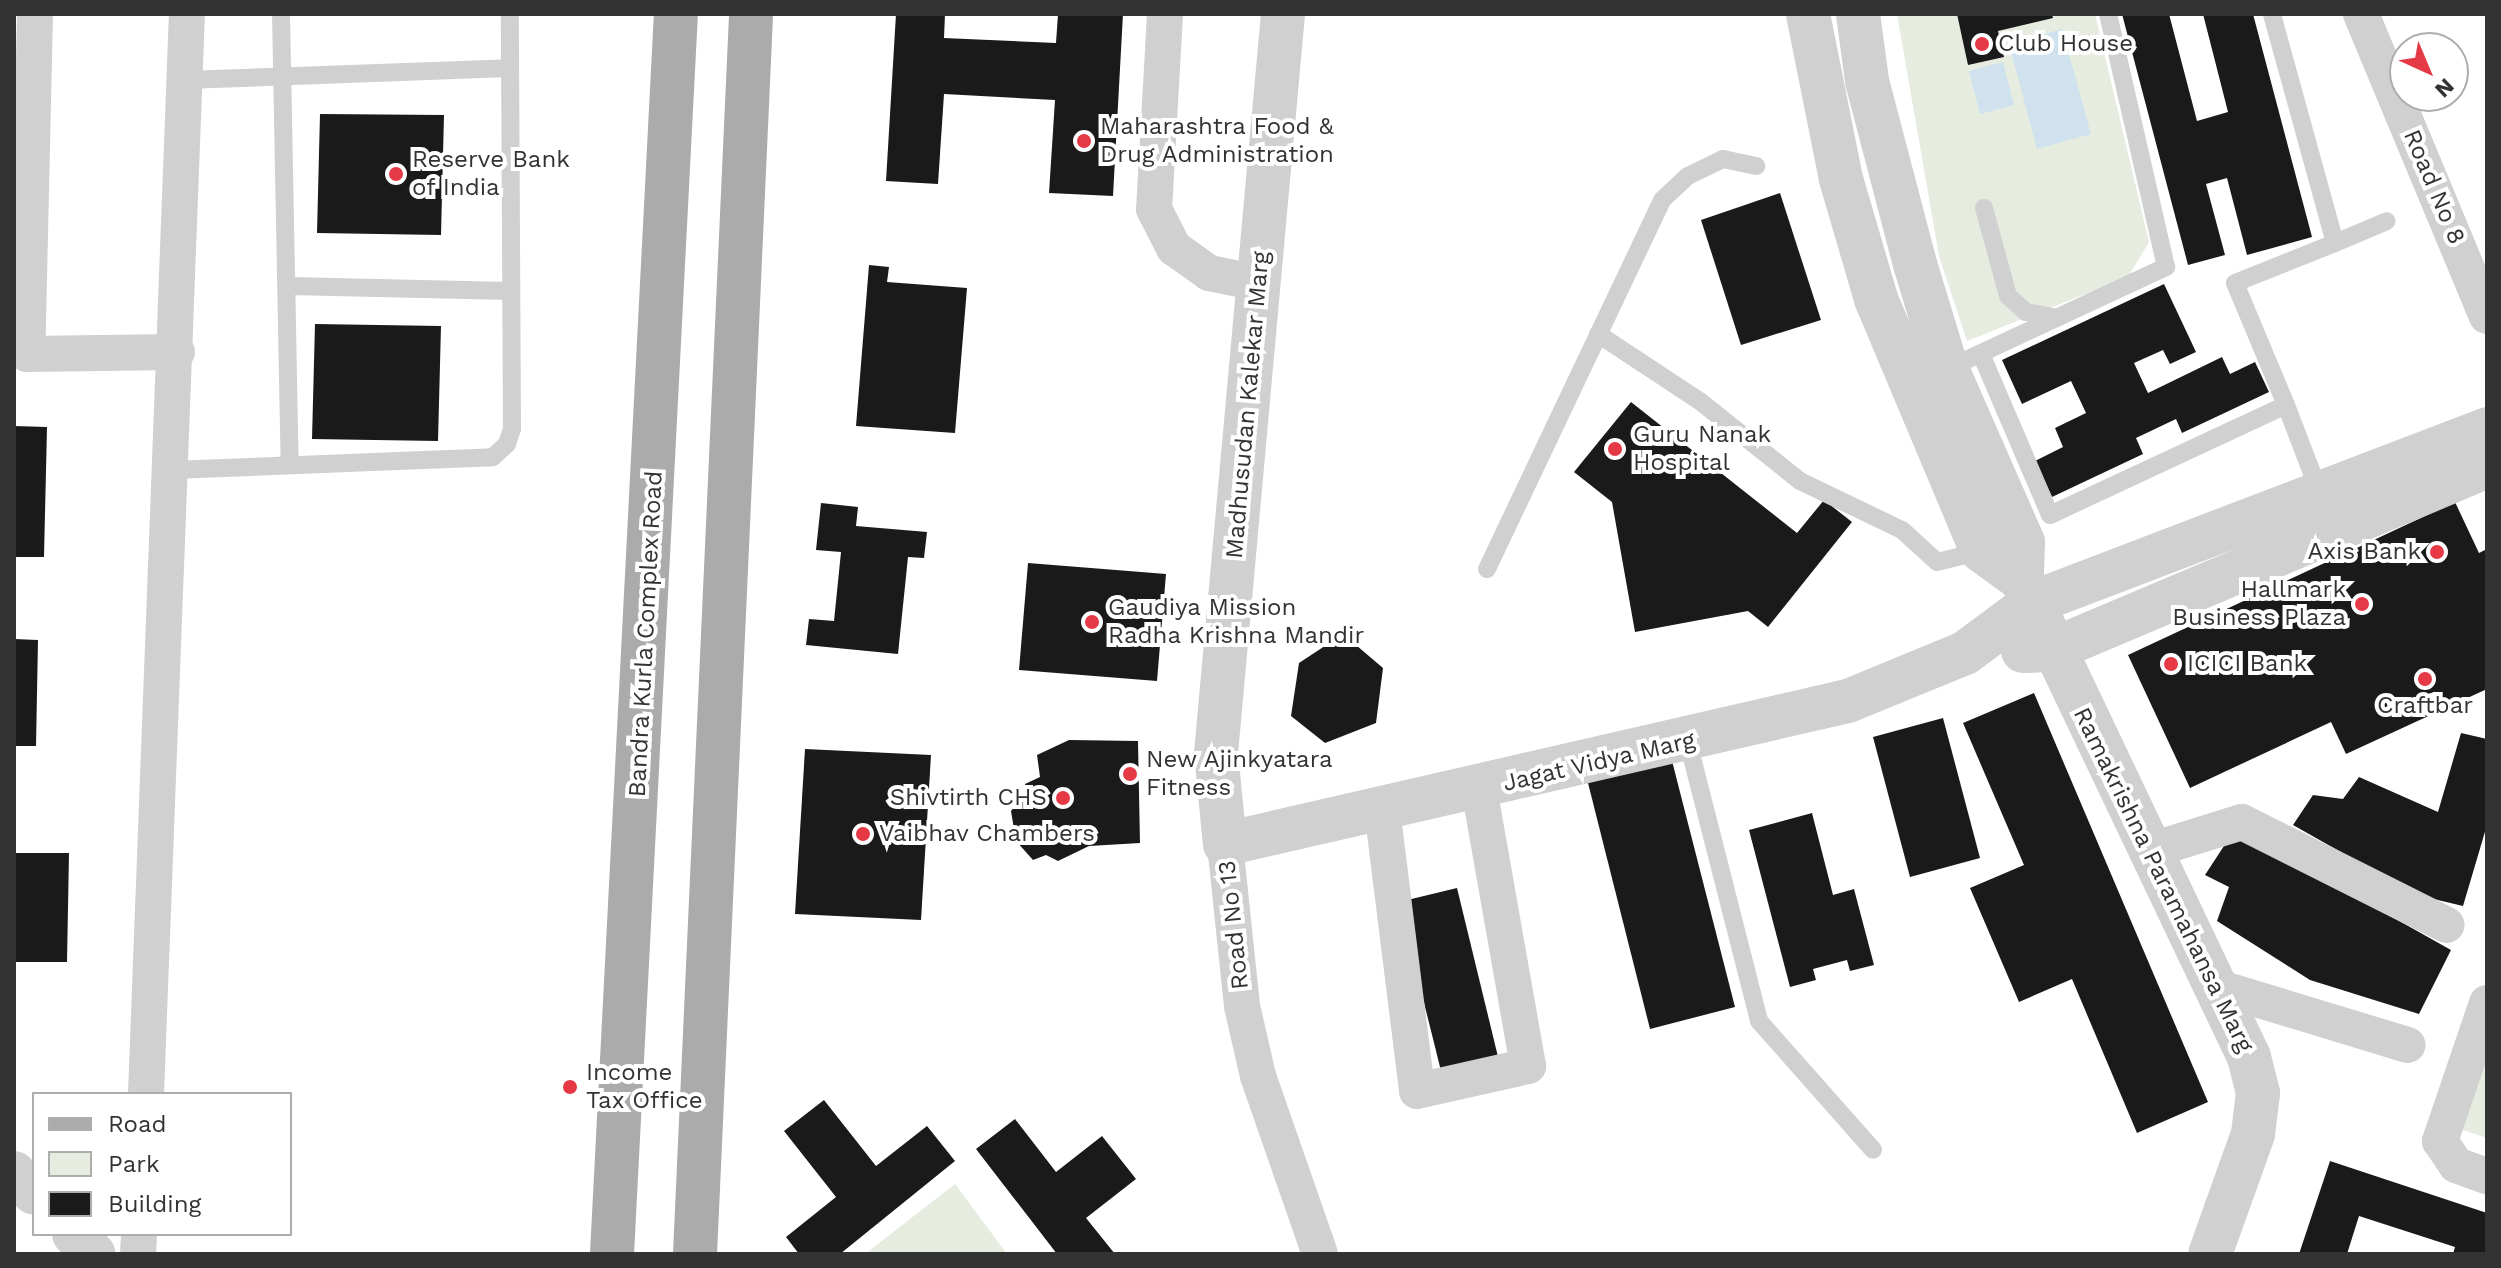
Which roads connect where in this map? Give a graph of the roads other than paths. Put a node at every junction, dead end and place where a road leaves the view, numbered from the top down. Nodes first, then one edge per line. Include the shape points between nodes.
1 (35, 14) edge
2 (187, 14) edge
3 (281, 14) edge
4 (510, 14) edge
5 (676, 14) edge
6 (751, 14) edge
7 (1165, 14) edge
8 (1283, 14) edge
9 (1808, 14) edge
10 (1858, 14) edge
11 (2108, 14) edge
12 (2272, 14) edge
13 (2361, 14) edge
14 (509, 68) junction
15 (283, 76) junction
16 (185, 80) junction
17 (1756, 166) dead end
18 (23, 196) edge
19 (1984, 208) dead end
20 (2387, 221) dead end
21 (2335, 243) junction
22 (1259, 283) junction
23 (289, 286) junction
24 (511, 291) junction
25 (1926, 298) junction
26 (1882, 313) junction
27 (2487, 316) edge
28 (2056, 318) junction
29 (1598, 334) junction
30 (177, 352) junction
31 (21, 354) edge
32 (1964, 361) junction
33 (2286, 405) junction
34 (2487, 429) edge
35 (290, 465) junction
36 (2487, 466) edge
37 (173, 470) junction
38 (2318, 489) junction
39 (1982, 551) junction
40 (1487, 569) dead end
41 (2027, 592) junction
42 (2052, 650) junction
43 (1965, 653) junction
44 (1688, 742) junction
45 (1479, 789) junction
46 (1382, 809) junction
47 (1225, 844) junction
48 (2152, 850) junction
49 (2447, 925) dead end
50 (2220, 988) junction
51 (2486, 1011) edge
52 (2408, 1045) dead end
53 (146, 1092) edge
54 (1873, 1150) dead end
55 (2472, 1171) edge
56 (14, 1173) edge
57 (32, 1191) edge
58 (76, 1236) edge
59 (93, 1254) edge
60 (612, 1254) edge
61 (695, 1254) edge
62 (1320, 1254) edge
63 (2210, 1254) edge

1 - 18 street
2 - 16 street
3 - 15 lane
4 - 14 lane
5 - 60 main road, Bandra Kurla Complex Road
6 - 61 main road
7 - 22 street via 1154,209 1174,248 1209,273
8 - 22 street, Madhusudan Kalekar Marg
9 - 26 street via 1841,179
10 - 25 street via 1867,81
11 - 28 lane via 2166,267
12 - 21 lane
13 - 27 street, Road No 8
14 - 15 lane
14 - 24 lane
15 - 16 lane
15 - 23 lane
16 - 30 street
17 - 29 lane via 1723,159 1688,176 1662,200
18 - 31 street
19 - 28 lane via 2008,296 2026,312
20 - 21 lane
21 - 33 lane via 2235,283
22 - 47 street, Madhusudan Kalekar Marg via 1216,753
23 - 24 lane
23 - 35 lane
24 - 35 lane via 512,429 493,457
25 - 26 street
25 - 32 street
26 - 39 street
28 - 32 lane
29 - 39 lane via 1701,402 1800,481 1902,530 1937,562
29 - 40 lane
30 - 31 street
30 - 37 street
32 - 33 lane via 2050,515
32 - 41 street via 2023,542
33 - 38 lane
34 - 38 street
35 - 37 lane
36 - 42 street
37 - 53 street
38 - 41 street
39 - 41 street
41 - 42 street, Ramakrishna Paramahansa Marg
41 - 43 street
42 - 43 street
42 - 48 street, Ramakrishna Paramahansa Marg
43 - 44 street, Jagat Vidya Marg via 1848,701
44 - 45 street, Jagat Vidya Marg
44 - 54 lane via 1759,1021
45 - 46 street, Jagat Vidya Marg
45 - 46 street via 1528,1066 1417,1091
46 - 47 street, Jagat Vidya Marg
47 - 62 street, Road No 13 via 1242,1006 1258,1076
48 - 49 street via 2242,822
48 - 50 street, Ramakrishna Paramahansa Marg
50 - 52 street
50 - 63 street, Ramakrishna Paramahansa Marg via 2258,1093 2253,1134
51 - 55 street via 2440,1141
56 - 57 street
58 - 59 street

